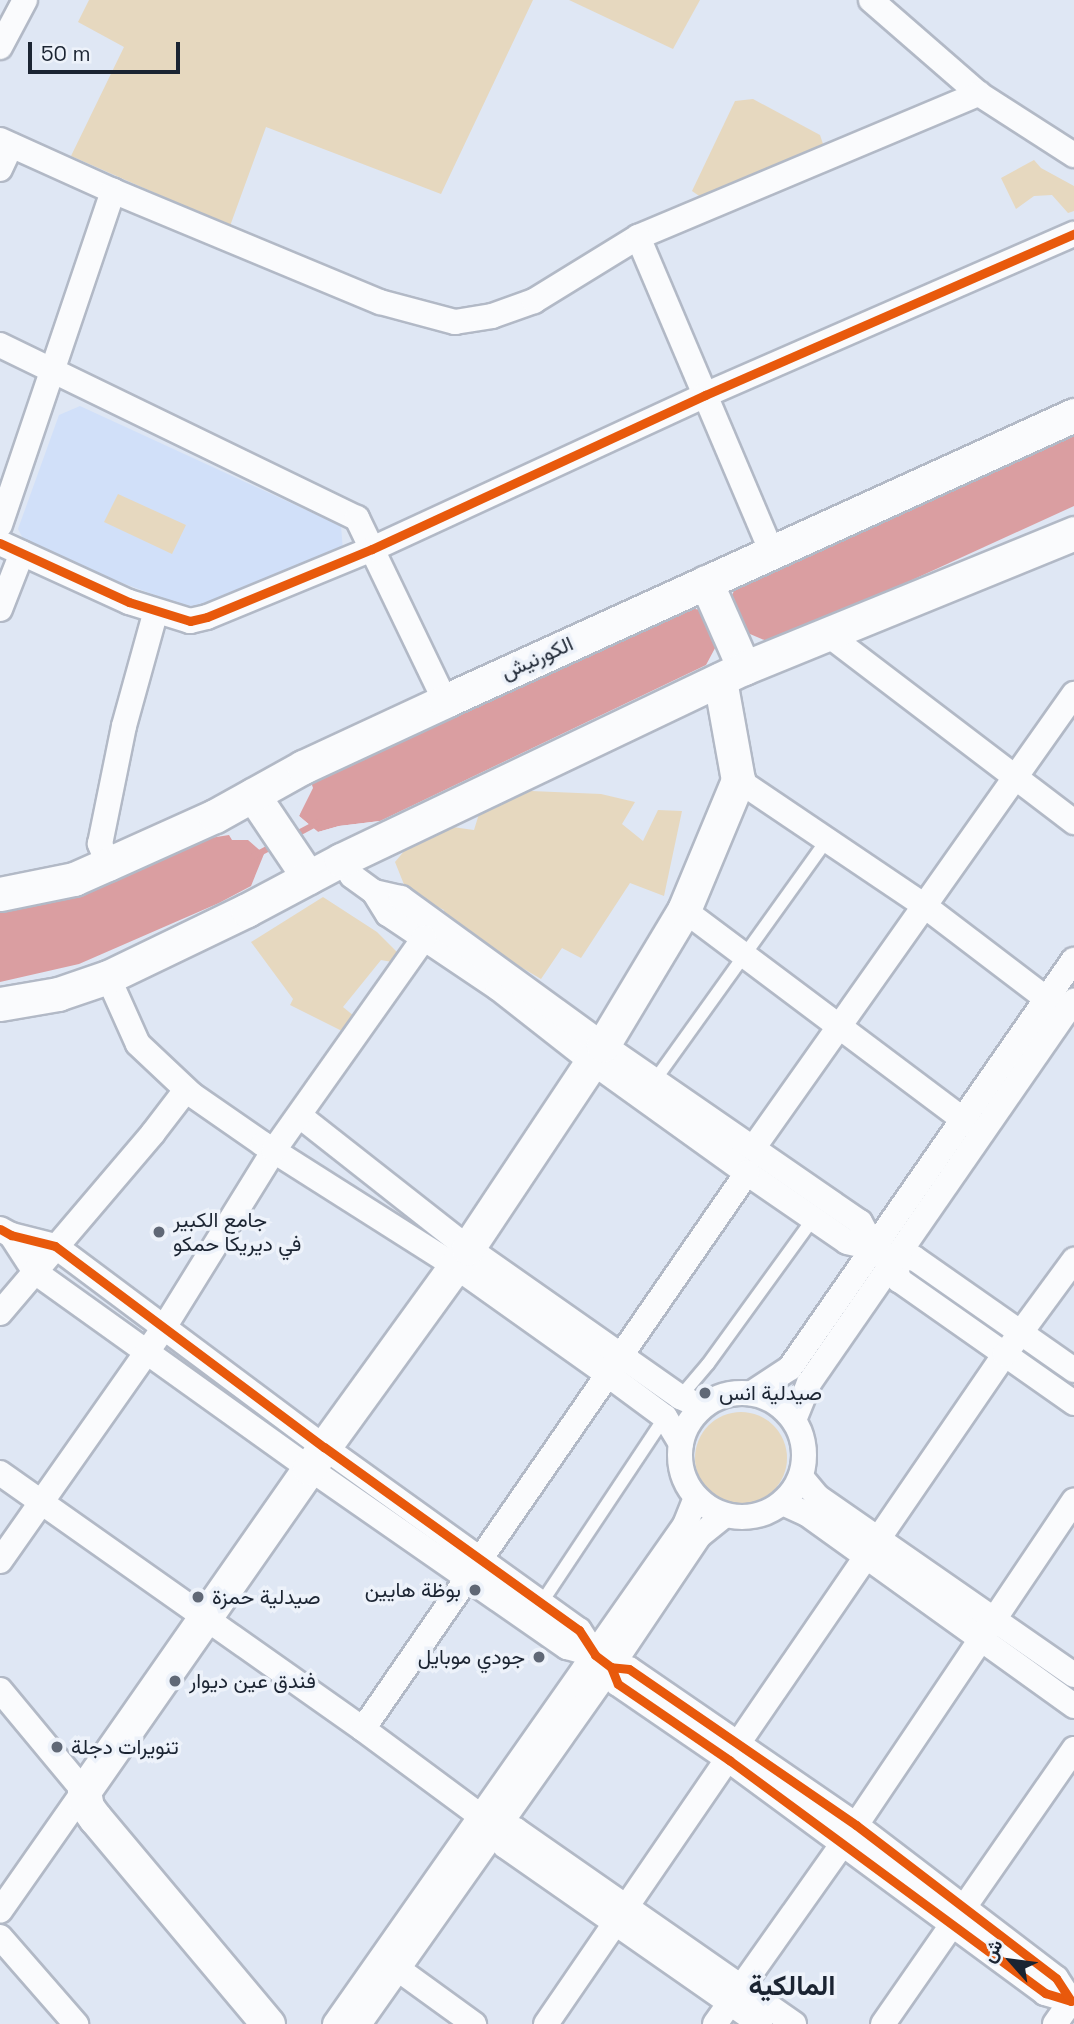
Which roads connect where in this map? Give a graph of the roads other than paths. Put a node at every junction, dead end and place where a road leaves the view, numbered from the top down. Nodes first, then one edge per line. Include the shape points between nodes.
1 (25, 0) edge
2 (871, 0) edge
3 (0, 47) edge
4 (979, 94) junction
5 (5, 142) edge
6 (1074, 155) edge
7 (0, 170) edge
8 (113, 191) junction
9 (1074, 234) edge
10 (638, 237) junction
11 (0, 345) edge
12 (53, 369) junction
13 (705, 395) junction
14 (1074, 415) edge
15 (0, 525) edge
16 (1074, 533) edge
17 (0, 543) edge
18 (372, 549) junction
19 (772, 552) junction
20 (22, 553) junction
21 (709, 590) junction
22 (0, 609) edge
23 (156, 611) junction
24 (826, 633) junction
25 (734, 667) junction
26 (1074, 694) edge
27 (444, 701) junction
28 (1016, 779) junction
29 (738, 780) junction
30 (259, 804) junction
31 (1074, 822) edge
32 (827, 840) junction
33 (341, 860) junction
34 (108, 864) junction
35 (305, 872) junction
36 (374, 892) junction
37 (0, 894) edge
38 (926, 906) junction
39 (684, 910) junction
40 (424, 939) junction
41 (745, 956) junction
42 (1074, 960) edge
43 (108, 977) junction
44 (0, 1004) edge
45 (1065, 1009) edge
46 (840, 1027) junction
47 (597, 1053) junction
48 (655, 1080) junction
49 (186, 1090) junction
50 (300, 1116) junction
51 (964, 1120) junction
52 (754, 1147) junction
53 (274, 1150) junction
54 (747, 1173) junction
55 (813, 1219) junction
56 (6, 1232) edge
57 (55, 1246) junction
58 (884, 1254) junction
59 (461, 1257) junction
60 (1074, 1260) edge
61 (35, 1272) junction
62 (0, 1313) edge
63 (165, 1326) junction
64 (1021, 1332) junction
65 (148, 1350) junction
66 (1005, 1354) junction
67 (613, 1365) junction
68 (1074, 1370) edge
69 (752, 1393) junction
70 (691, 1402) junction
71 (1074, 1404) edge
72 (665, 1417) junction
73 (794, 1420) junction
74 (681, 1444) junction
75 (316, 1457) junction
76 (0, 1473) edge
77 (801, 1477) junction
78 (696, 1498) junction
79 (40, 1500) junction
80 (1074, 1501) edge
81 (783, 1503) junction
82 (724, 1516) junction
83 (872, 1548) junction
84 (0, 1561) edge
85 (476, 1568) junction
86 (542, 1602) junction
87 (204, 1619) junction
88 (987, 1629) junction
89 (603, 1661) junction
90 (1074, 1675) edge
91 (0, 1690) edge
92 (1074, 1706) edge
93 (363, 1729) junction
94 (1074, 1749) edge
95 (735, 1752) junction
96 (84, 1791) junction
97 (490, 1823) junction
98 (856, 1825) junction
99 (840, 1844) junction
100 (0, 1911) edge
101 (622, 1915) junction
102 (960, 1917) junction
103 (0, 1937) edge
104 (398, 1969) junction
105 (735, 1994) junction
106 (1073, 2001) edge
107 (76, 2024) edge
108 (268, 2024) edge
109 (288, 2024) edge
110 (335, 2024) edge
111 (359, 2024) edge
112 (474, 2024) edge
113 (546, 2024) edge
114 (715, 2024) edge
115 (760, 2024) edge
116 (794, 2024) edge
117 (883, 2024) edge
118 (1055, 2024) edge

1 - 3 street
2 - 4 street
4 - 6 street
4 - 10 street
5 - 7 street
5 - 8 street
8 - 10 street via 380,302 455,322 492,316 534,301
8 - 12 street
9 - 13 street
10 - 13 street
11 - 12 street
12 - 15 street
12 - 18 street via 357,518
13 - 18 street
13 - 19 street
14 - 19 main road, الكورنيش
16 - 24 main road
17 - 20 street
18 - 23 street via 207,617 190,621
18 - 27 street
19 - 21 main road, الكورنيش
20 - 22 street
20 - 23 street
21 - 25 main road
21 - 27 main road, الكورنيش
23 - 34 street via 124,726 100,844
24 - 25 main road
24 - 28 street
25 - 29 main road
25 - 33 main road
26 - 28 street
27 - 30 main road, الكورنيش via 303,767
28 - 31 street
28 - 38 street
29 - 32 street
29 - 39 main road
30 - 34 main road, الكورنيش
30 - 35 main road
32 - 38 street
32 - 41 lane
33 - 35 main road
33 - 36 street via 352,876
34 - 37 main road, الكورنيش via 74,879
35 - 43 main road via 211,929
36 - 40 street via 388,915
36 - 47 street via 401,898
38 - 45 street
38 - 46 street
39 - 41 street
39 - 47 main road
40 - 47 street
40 - 50 street
41 - 46 street
41 - 48 lane
42 - 45 street
43 - 44 main road via 58,995
43 - 49 street via 138,1044
45 - 51 street
45 - 58 street
46 - 51 street
46 - 52 street
47 - 48 street
47 - 54 street
47 - 59 main road
48 - 52 street
49 - 53 street
49 - 57 street
50 - 53 street
50 - 59 street
51 - 58 street
52 - 58 street via 860,1222
53 - 59 street
53 - 63 street
54 - 55 street
54 - 67 street
55 - 58 street via 847,1242
55 - 70 lane via 708,1364
56 - 57 street
56 - 61 street
57 - 61 street
57 - 63 street
58 - 64 street via 914,1258
58 - 66 street via 899,1280
58 - 69 street via 790,1368
58 - 73 street via 809,1383
59 - 67 street
59 - 75 main road
60 - 64 street
61 - 62 street
61 - 65 street
63 - 65 street
63 - 75 street
64 - 66 street
64 - 68 street
65 - 75 street
65 - 79 street
66 - 71 street
66 - 83 street
67 - 70 street
67 - 72 street
67 - 85 street
69 - 70 street
69 - 73 street via 783,1408
70 - 74 street
72 - 74 street
72 - 86 lane
73 - 77 street via 803,1438
74 - 78 street via 682,1473
75 - 85 street
75 - 87 main road
76 - 79 street
77 - 81 street
77 - 83 street
78 - 82 street
78 - 89 street via 685,1525
79 - 84 street
79 - 87 street
80 - 88 street
81 - 82 street via 765,1514
81 - 83 street
82 - 89 street via 699,1536
83 - 88 street
83 - 95 street
85 - 86 street
85 - 89 street via 567,1647
85 - 93 street
86 - 89 street via 579,1630
87 - 93 street
87 - 96 main road
88 - 90 street
88 - 92 street
88 - 98 street
89 - 95 street via 618,1684
89 - 97 street
91 - 96 street
93 - 97 street
94 - 102 street
95 - 98 street
95 - 99 street
95 - 101 street
96 - 100 street
96 - 108 main road via 95,1818
96 - 109 main road via 111,1805
97 - 101 street via 505,1846
97 - 104 street
97 - 110 street
98 - 99 street
98 - 102 street
99 - 102 street
99 - 105 street
101 - 105 street
101 - 113 street
102 - 106 street via 1045,1993
102 - 117 street
103 - 107 street
104 - 111 street
104 - 112 street
105 - 114 street
105 - 115 street
105 - 116 street
106 - 118 street

